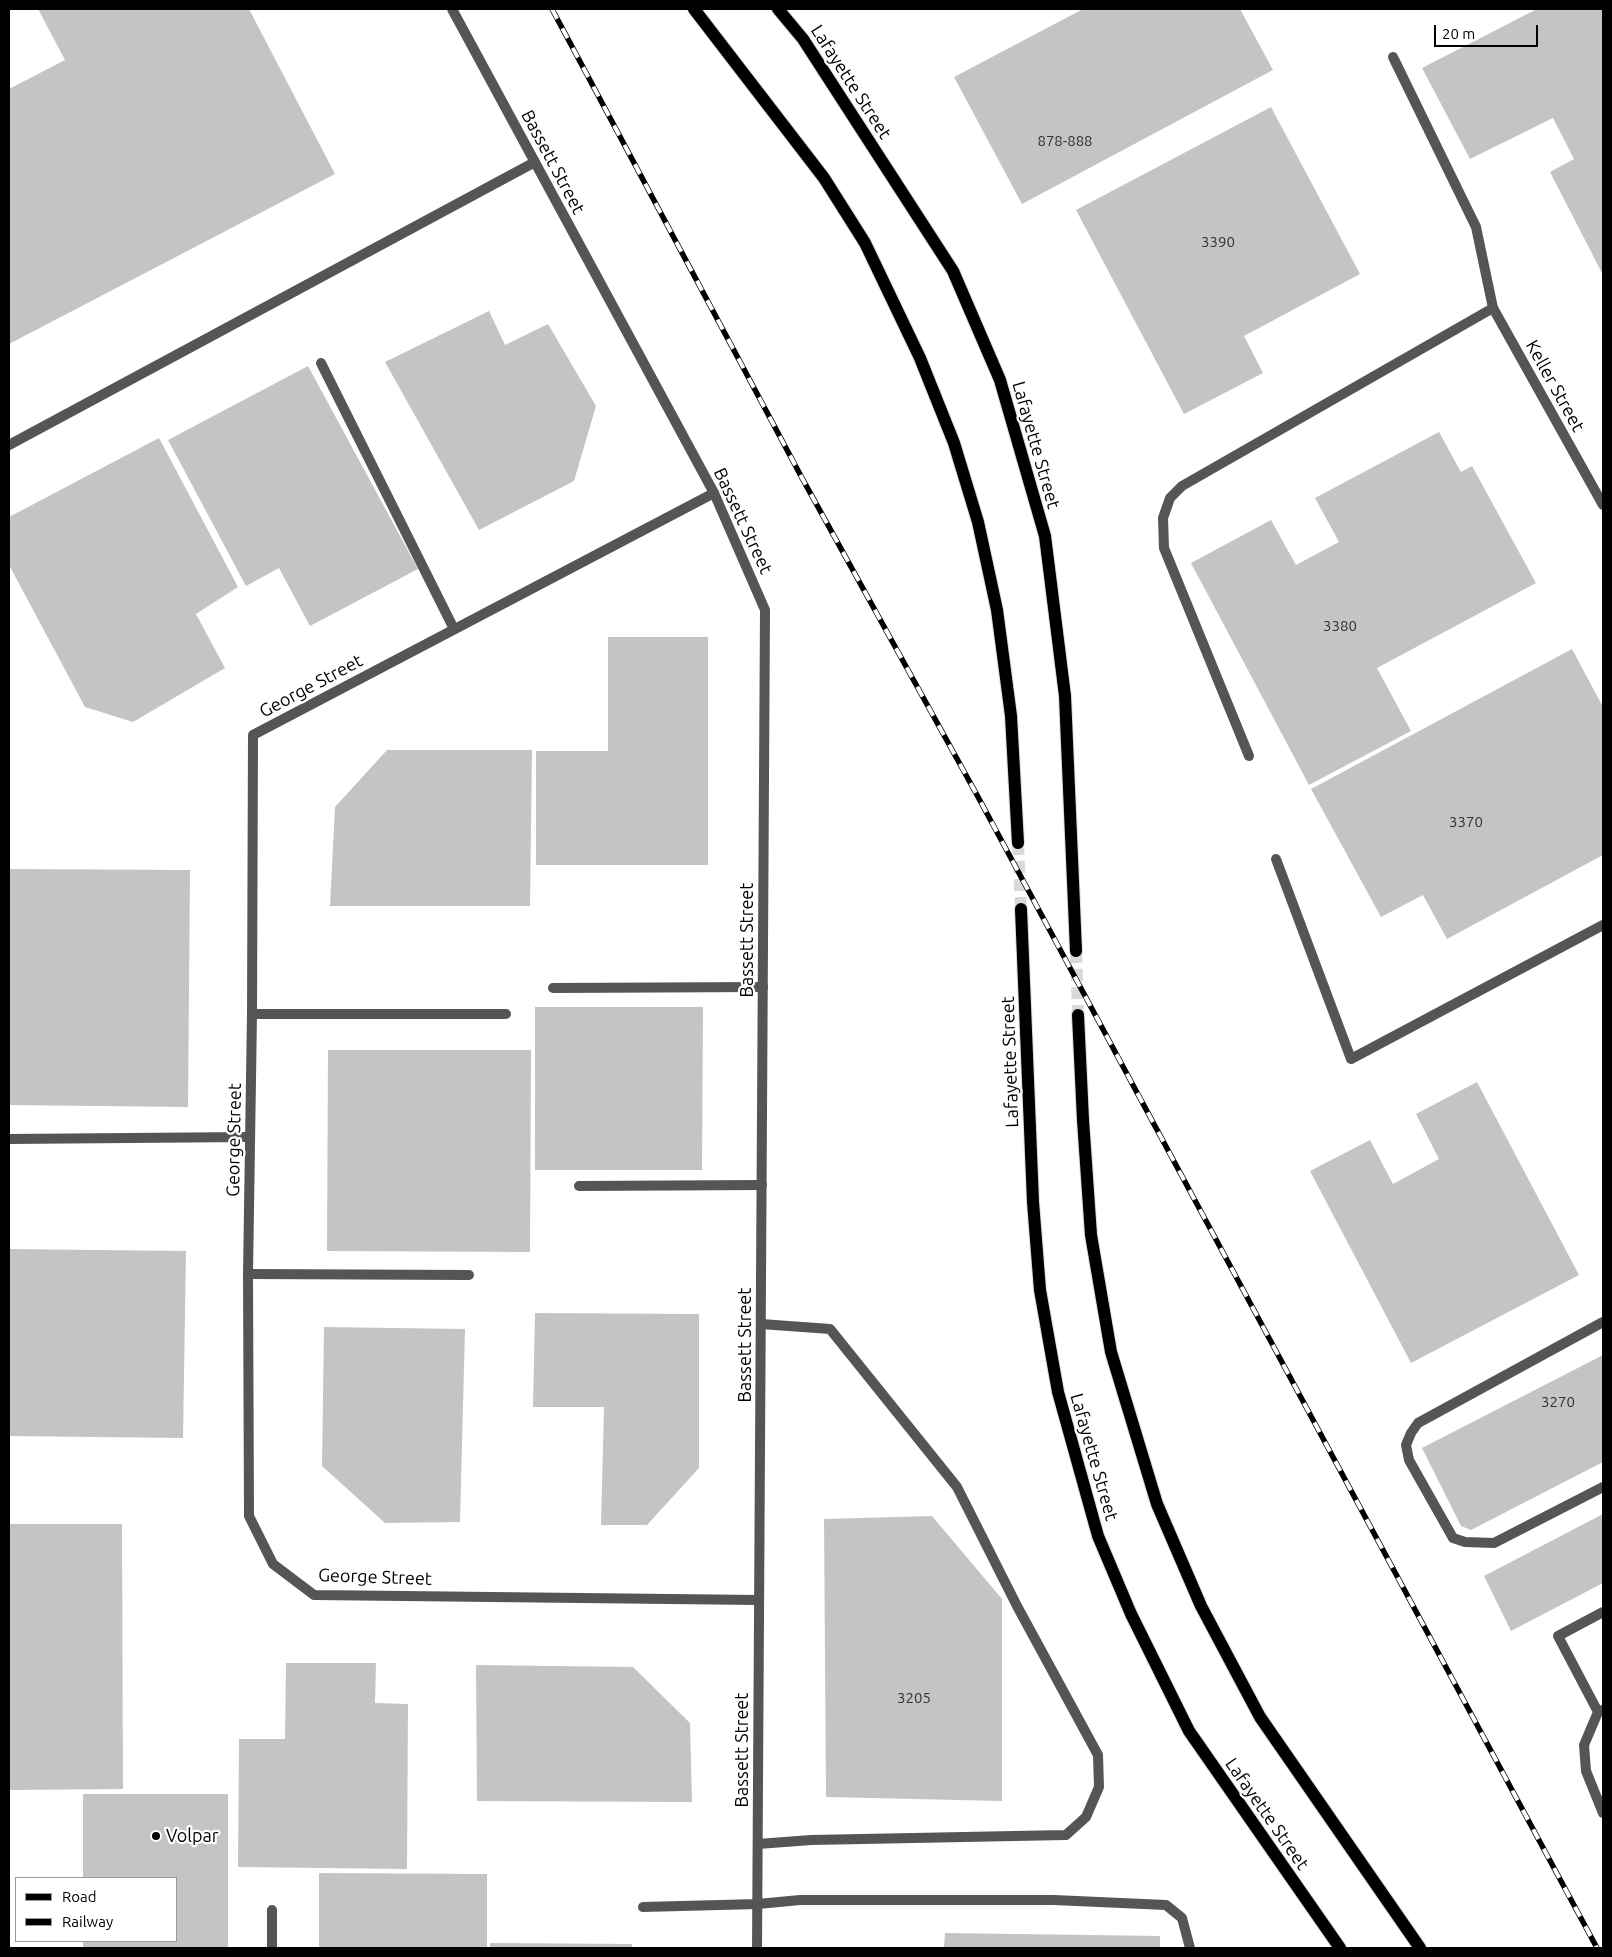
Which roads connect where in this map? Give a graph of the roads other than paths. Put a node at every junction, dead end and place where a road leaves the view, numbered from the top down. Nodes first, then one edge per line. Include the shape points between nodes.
1 (452, 9) edge
2 (694, 9) edge
3 (778, 9) edge
4 (1393, 57) dead end
5 (535, 162) junction
6 (1493, 308) junction
7 (321, 363) dead end
8 (9, 445) edge
9 (714, 492) junction
10 (1603, 505) edge
11 (454, 629) junction
12 (1249, 756) dead end
13 (1018, 843) tunnel mouth
14 (1276, 859) dead end
15 (1021, 910) tunnel mouth
16 (1603, 926) edge
17 (1076, 951) tunnel mouth
18 (764, 987) junction
19 (553, 988) dead end
20 (252, 1014) junction
21 (506, 1014) dead end
22 (1078, 1015) tunnel mouth
23 (249, 1137) junction
24 (9, 1139) edge
25 (762, 1185) junction
26 (579, 1186) dead end
27 (248, 1274) junction
28 (469, 1275) dead end
29 (1603, 1322) edge
30 (761, 1324) junction
31 (1603, 1487) edge
32 (759, 1600) junction
33 (1603, 1612) edge
34 (1601, 1711) edge
35 (1603, 1812) edge
36 (758, 1844) junction
37 (758, 1904) junction
38 (643, 1907) dead end
39 (272, 1910) dead end
40 (272, 1948) edge
41 (757, 1948) edge
42 (1190, 1948) edge
43 (1340, 1948) edge
44 (1420, 1948) edge

1 - 5 street, Bassett Street
2 - 13 main road via 824,178 865,243 920,358 954,443 978,522 997,610 1011,716
3 - 17 main road, Lafayette Street via 803,39 953,271 1000,380 1045,536 1065,696
4 - 6 street, Keller Street via 1476,227
5 - 8 street
5 - 9 street, Bassett Street
6 - 10 street, Keller Street
6 - 12 street via 1182,486 1170,498 1163,518 1164,548
7 - 11 street
9 - 11 street, George Street
9 - 18 street, Bassett Street via 765,610
11 - 20 street, George Street via 252,736
14 - 16 street via 1352,1059
15 - 43 main road, Lafayette Street via 1033,1202 1040,1290 1058,1392 1098,1536 1131,1614 1189,1731
18 - 19 street
18 - 25 street, Bassett Street
20 - 21 street
20 - 23 street, George Street
22 - 44 main road via 1091,1235 1111,1352 1157,1504 1201,1606 1260,1718
23 - 24 street
23 - 27 street, George Street
25 - 26 street
25 - 30 street, Bassett Street
27 - 28 street
27 - 32 street, George Street via 249,1516 273,1564 314,1595
29 - 31 street via 1418,1423 1406,1445 1409,1460 1453,1538 1465,1542 1494,1544
30 - 32 street, Bassett Street
30 - 36 street via 830,1329 957,1487 1098,1755 1099,1787 1086,1817 1066,1835
32 - 36 street, Bassett Street
33 - 34 street via 1558,1636
34 - 35 street via 1584,1745 1586,1771
36 - 37 street, Bassett Street
37 - 38 street
37 - 41 street, Bassett Street
37 - 42 street via 800,1900 1054,1900 1166,1905 1182,1918
39 - 40 street

